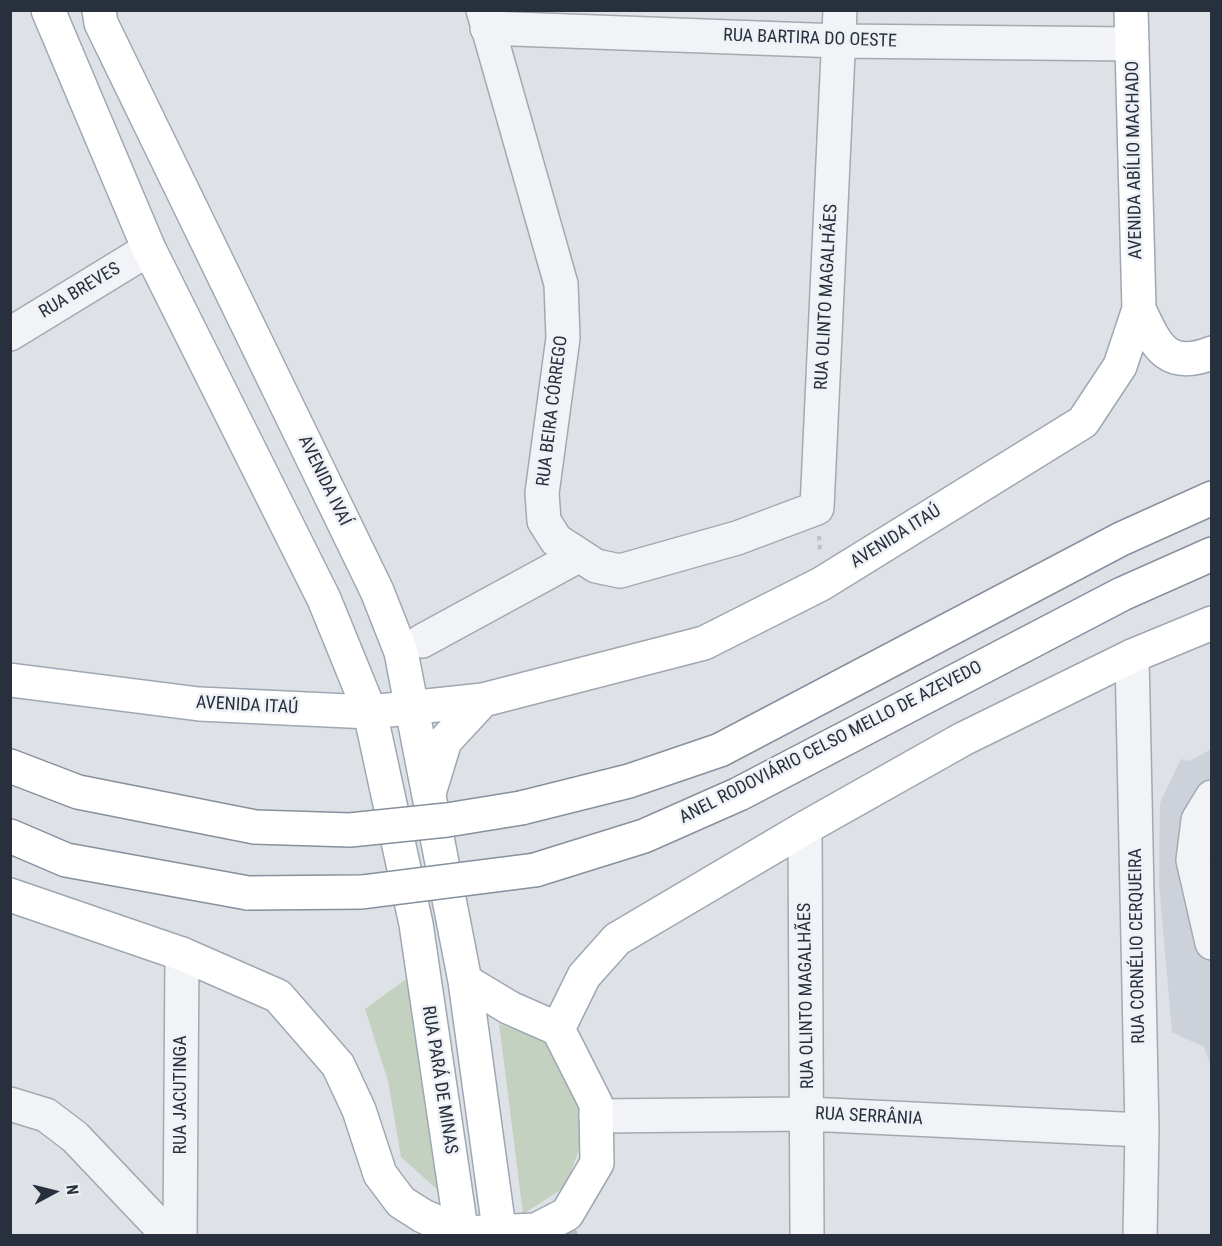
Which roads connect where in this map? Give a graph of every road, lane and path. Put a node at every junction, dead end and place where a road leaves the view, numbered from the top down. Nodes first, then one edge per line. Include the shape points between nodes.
1 (48, 10) edge
2 (99, 10) edge
3 (1131, 10) edge
4 (485, 19) edge
5 (556, 21) edge
6 (839, 26) edge
7 (1132, 44) junction
8 (149, 249) junction
9 (1139, 309) junction
10 (10, 334) edge
11 (1212, 352) edge
12 (1212, 498) edge
13 (817, 508) junction
14 (1212, 554) edge
15 (578, 556) junction
16 (821, 584) junction
17 (1212, 623) edge
18 (422, 641) dead end
19 (1132, 656) junction
20 (10, 680) edge
21 (483, 700) junction
22 (412, 708) junction
23 (370, 712) junction
24 (10, 766) edge
25 (429, 795) junction
26 (1212, 797) edge
27 (805, 828) junction
28 (10, 836) edge
29 (10, 895) edge
30 (1212, 943) edge
31 (182, 954) junction
32 (465, 981) junction
33 (558, 1029) junction
34 (10, 1104) edge
35 (808, 1114) junction
36 (596, 1116) junction
37 (1142, 1130) junction
38 (462, 1234) edge
39 (500, 1234) edge
40 (169, 1236) edge
41 (180, 1236) edge
42 (807, 1236) edge
43 (1140, 1236) edge

1 - 8 main road
2 - 22 main road, AVENIDA IVAÍ via 101,23 377,591 400,652
3 - 7 main road, AVENIDA ABÍLIO MACHADO
4 - 5 street, RUA BARTIRA DO OESTE
4 - 15 street, RUA BEIRA CÓRREGO via 561,285 563,338 542,493 544,521 556,540
5 - 6 street, RUA BARTIRA DO OESTE
6 - 7 street, RUA BARTIRA DO OESTE
6 - 13 street, RUA OLINTO MAGALHÃES
7 - 9 main road, AVENIDA ABÍLIO MACHADO
8 - 10 street, RUA BREVES
8 - 23 main road via 324,599
9 - 11 main road via 1167,355 1185,360
9 - 16 main road, AVENIDA ITAÚ via 1120,366 1083,422
12 - 24 main road, bridge via 1121,539 720,750 629,781 521,808 350,830 255,827 78,792
13 - 15 street, RUA BEIRA CÓRREGO via 737,538 620,571 596,566
13 - 16 path
14 - 28 main road, ANEL RODOVIÁRIO CELSO MELLO DE AZEVEDO, bridge via 1122,594 739,794 644,836 535,870 362,892 248,893 66,860
15 - 18 street
16 - 21 main road, AVENIDA ITAÚ via 705,643
17 - 19 main road
19 - 27 main road via 963,739
19 - 37 street, RUA CORNÉLIO CERQUEIRA
20 - 23 main road, AVENIDA ITAÚ via 199,704
21 - 22 main road, AVENIDA ITAÚ
21 - 25 main road via 445,741
22 - 23 main road, AVENIDA ITAÚ
22 - 25 main road, AVENIDA IVAÍ
23 - 38 main road, RUA PARÁ DE MINAS via 416,924
25 - 32 main road, AVENIDA IVAÍ
26 - 30 street via 1198,820 1192,860
27 - 33 main road via 617,939 584,976
27 - 35 street, RUA OLINTO MAGALHÃES
29 - 31 main road
31 - 38 main road via 278,996 338,1065 359,1110 380,1174 401,1202
31 - 41 street, RUA JACUTINGA
32 - 33 main road via 510,1008
32 - 39 main road
33 - 36 main road via 596,1104
34 - 40 street via 46,1115 75,1137
35 - 36 street, RUA SERRÂNIA
35 - 37 street, RUA SERRÂNIA
35 - 42 street, RUA OLINTO MAGALHÃES
36 - 39 main road via 597,1163 567,1214 536,1230
37 - 43 street, RUA CORNÉLIO CERQUEIRA
38 - 39 main road

